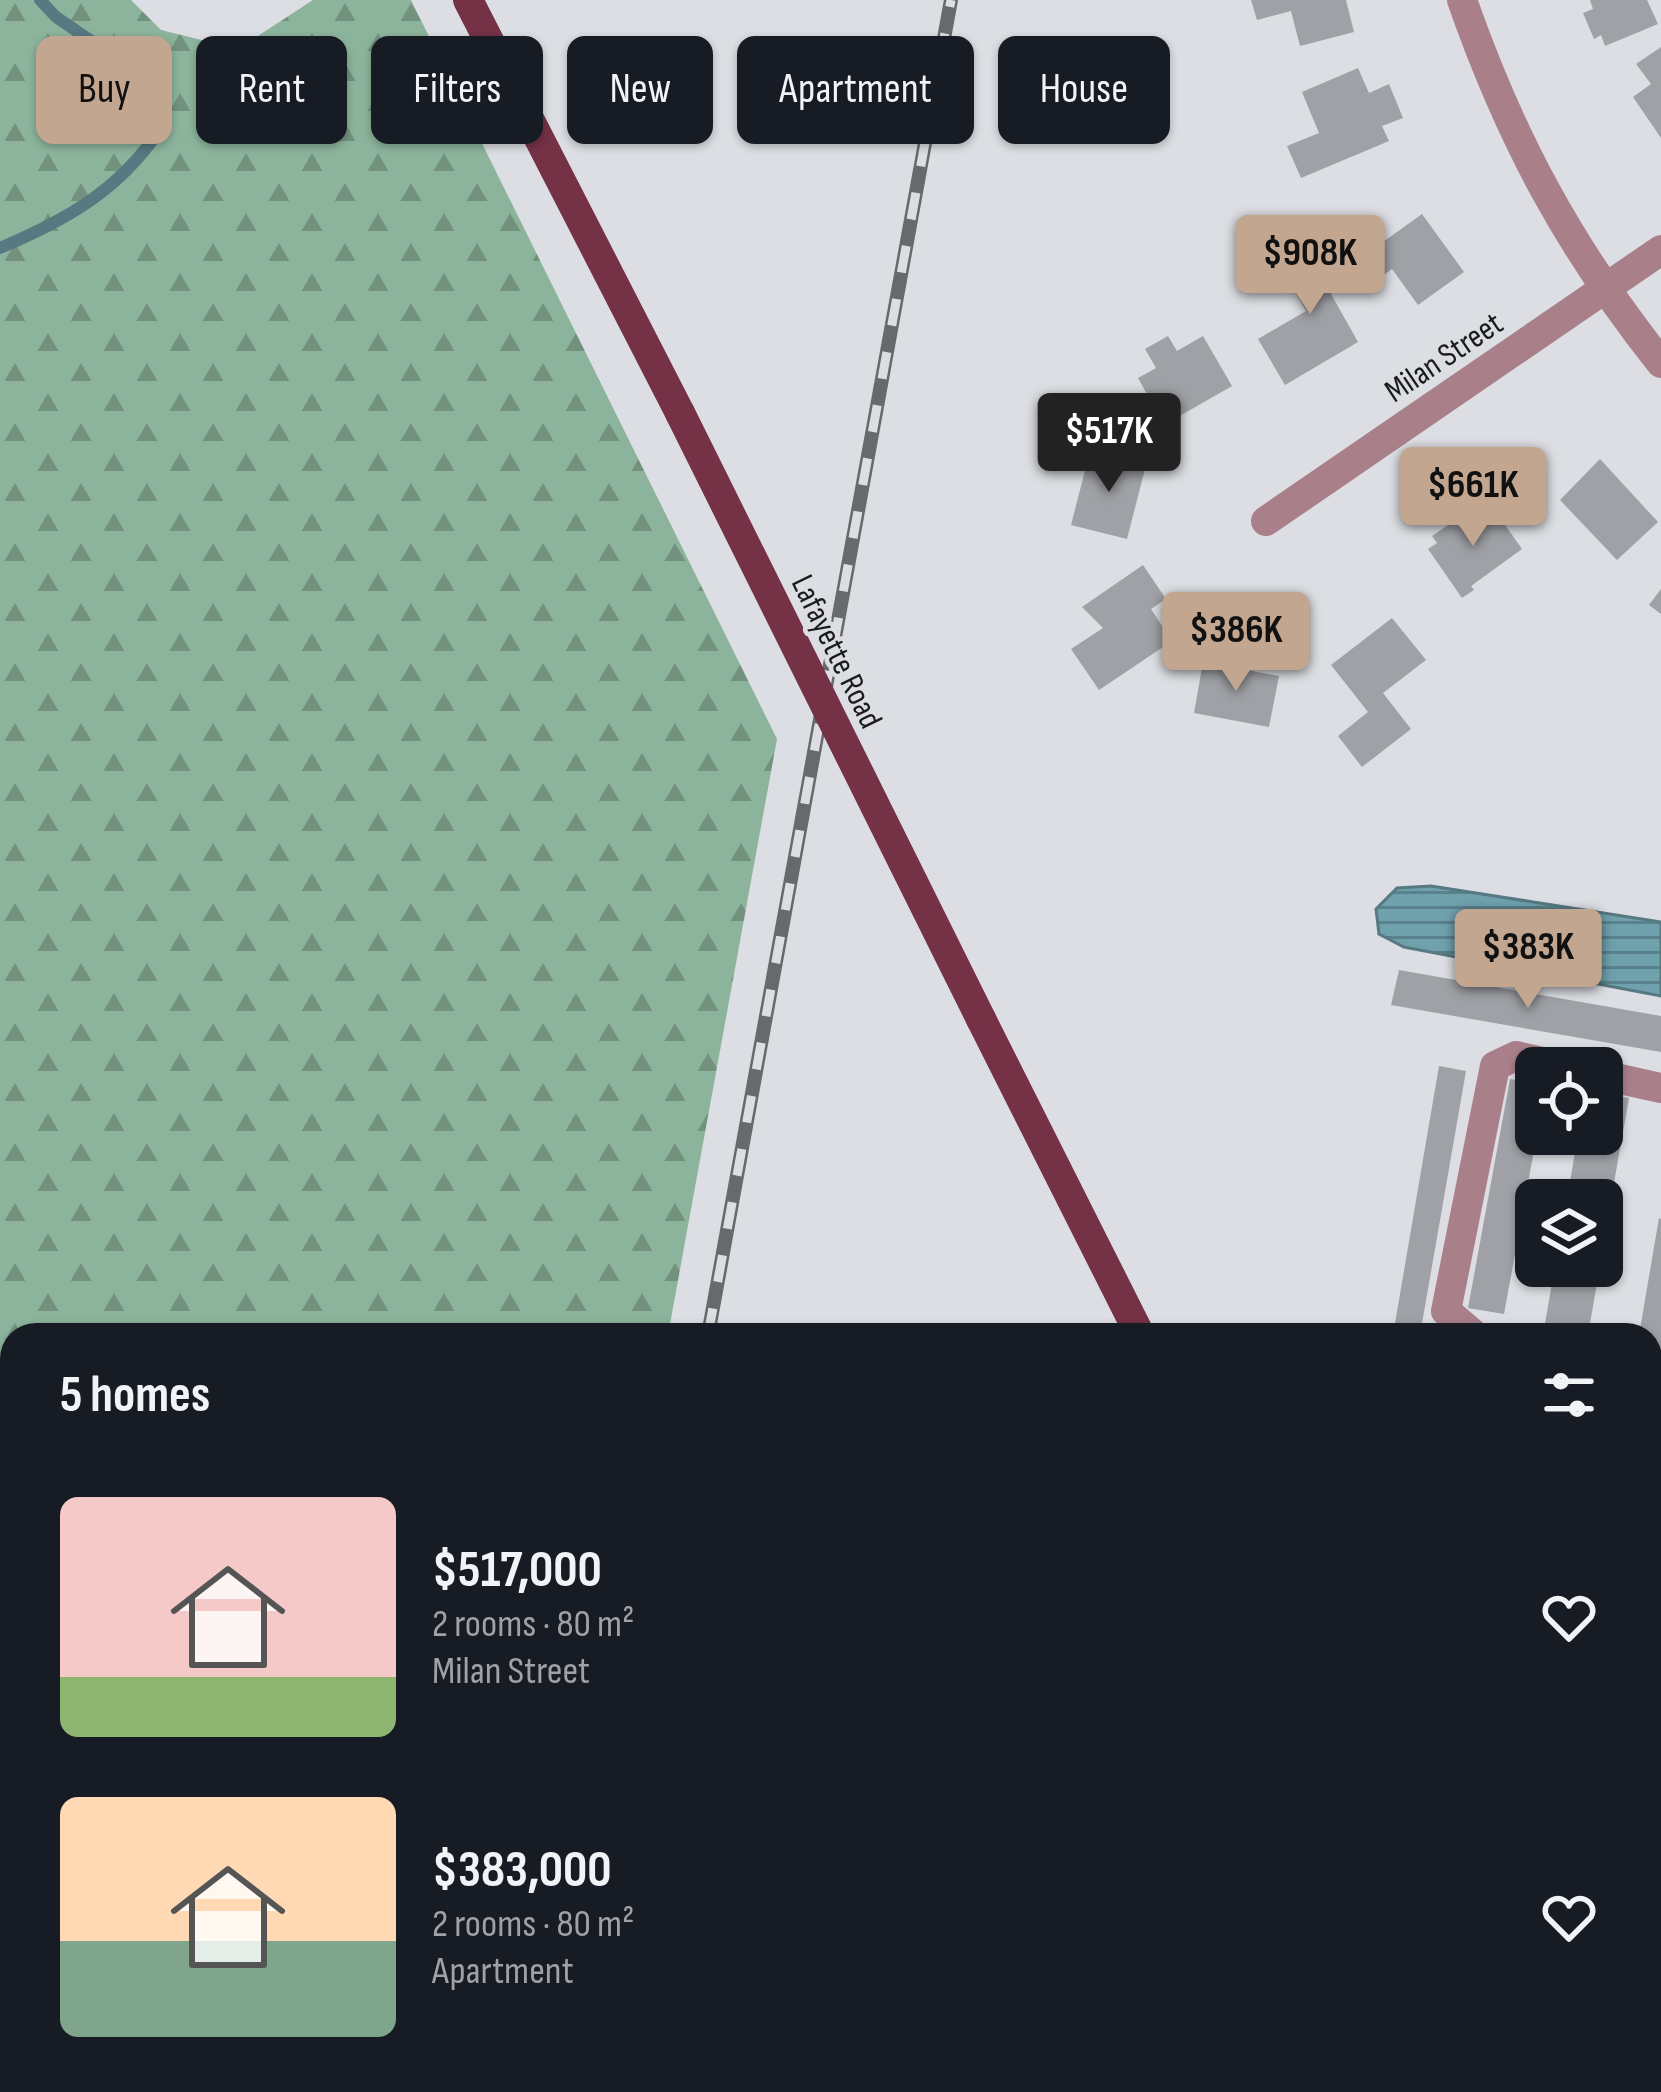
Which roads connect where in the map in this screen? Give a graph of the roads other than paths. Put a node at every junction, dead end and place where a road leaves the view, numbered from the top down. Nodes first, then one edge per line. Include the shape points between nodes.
1 (468, 0) edge
2 (1462, 0) edge
3 (1661, 250) edge
4 (1604, 290) junction
5 (1661, 363) edge
6 (1266, 521) dead end
7 (1515, 1056) edge
8 (1623, 1080) edge
9 (1661, 1088) edge
10 (1134, 1323) edge
11 (1460, 1323) edge

1 - 10 main road, Lafayette Road, bridge
2 - 4 street via 1527,163
3 - 4 street, Milan Street
4 - 5 street
4 - 6 street, Milan Street
7 - 11 street via 1495,1066 1446,1311
8 - 9 street

